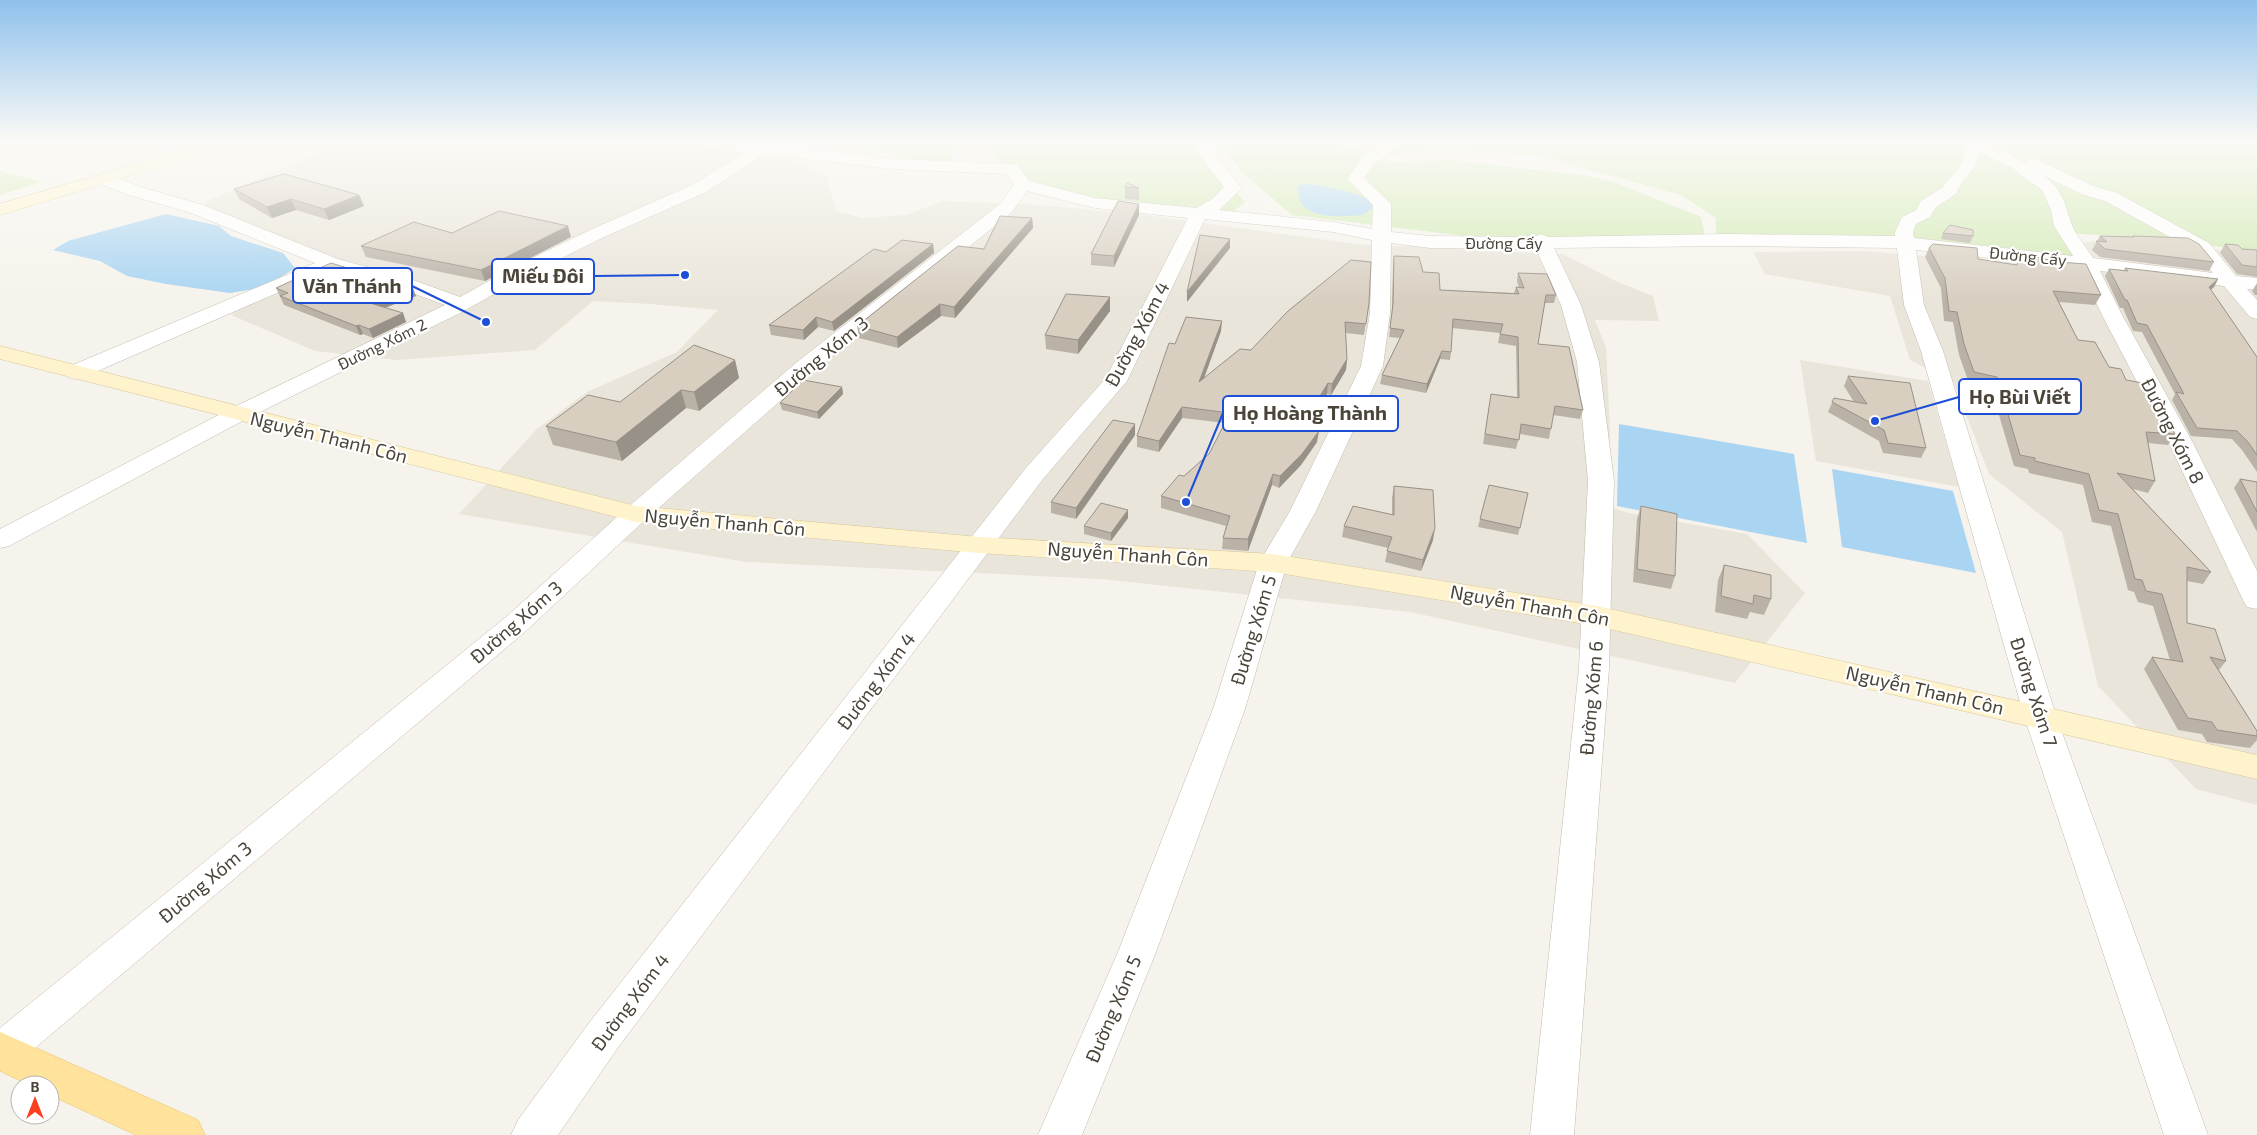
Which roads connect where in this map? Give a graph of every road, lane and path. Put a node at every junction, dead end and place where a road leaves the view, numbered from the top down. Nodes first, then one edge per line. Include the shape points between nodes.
1 (50, 195) edge
2 (152, 195) edge
3 (684, 195) edge
4 (1016, 195) edge
5 (1063, 195) edge
6 (1226, 195) edge
7 (1372, 195) edge
8 (1942, 195) edge
9 (2053, 195) edge
10 (2103, 195) edge
11 (0, 210) edge
12 (1198, 215) junction
13 (1382, 236) junction
14 (1541, 242) junction
15 (1906, 243) junction
16 (2087, 263) junction
17 (331, 264) junction
18 (2231, 281) junction
19 (2257, 284) edge
20 (460, 304) junction
21 (2257, 313) edge
22 (0, 352) edge
23 (76, 372) junction
24 (238, 414) junction
25 (636, 514) junction
26 (0, 540) edge
27 (979, 545) junction
28 (1273, 564) junction
29 (2257, 600) edge
30 (1597, 616) junction
31 (2040, 716) junction
32 (2257, 767) edge
33 (0, 1051) edge
34 (183, 1135) edge
35 (533, 1135) edge
36 (1060, 1135) edge
37 (1552, 1135) edge
38 (2186, 1135) edge

1 - 11 street
2 - 17 street via 223,219
3 - 20 street, Đường Xóm 2 via 596,234
4 - 25 street, Đường Xóm 3 via 1006,208 805,367
5 - 12 street, Đường Cấy via 1095,203
6 - 12 street
7 - 13 street, Đường Xóm 5 via 1382,204
8 - 15 street, Đường Xóm 7 via 1927,205 1924,213 1908,221 1904,232
9 - 16 street, Đường Xóm 8 via 2063,226
10 - 18 street via 2202,247
12 - 13 street, Đường Cấy via 1332,227
12 - 27 street, Đường Xóm 4 via 1116,380 1034,474
13 - 14 street, Đường Cấy via 1430,242
13 - 28 street, Đường Xóm 5 via 1380,313 1372,366 1303,511
14 - 15 street, Đường Cấy via 1799,240
14 - 30 street, Đường Xóm 6 via 1571,305 1588,362 1601,481
15 - 16 street, Đường Cấy
15 - 31 street, Đường Xóm 7 via 1914,305 1932,351
16 - 18 street, Đường Cấy
16 - 29 street, Đường Xóm 8 via 2182,443
17 - 20 street via 403,283
17 - 23 street
18 - 19 street, Đường Cấy
18 - 21 street
20 - 24 street, Đường Xóm 2
22 - 23 street, Nguyễn Thanh Côn
23 - 24 street, Nguyễn Thanh Côn
24 - 25 street, Nguyễn Thanh Côn
24 - 26 street, Đường Xóm 2
25 - 27 street, Nguyễn Thanh Côn
25 - 33 street, Đường Xóm 3 via 516,624
27 - 28 street, Nguyễn Thanh Côn
27 - 35 street, Đường Xóm 4 via 602,1036
28 - 30 street, Nguyễn Thanh Côn
28 - 36 street, Đường Xóm 5 via 1229,709 1137,952
30 - 31 street, Nguyễn Thanh Côn
30 - 37 street, Đường Xóm 6
31 - 32 street, Nguyễn Thanh Côn
31 - 38 street, Đường Xóm 7
33 - 34 main road

